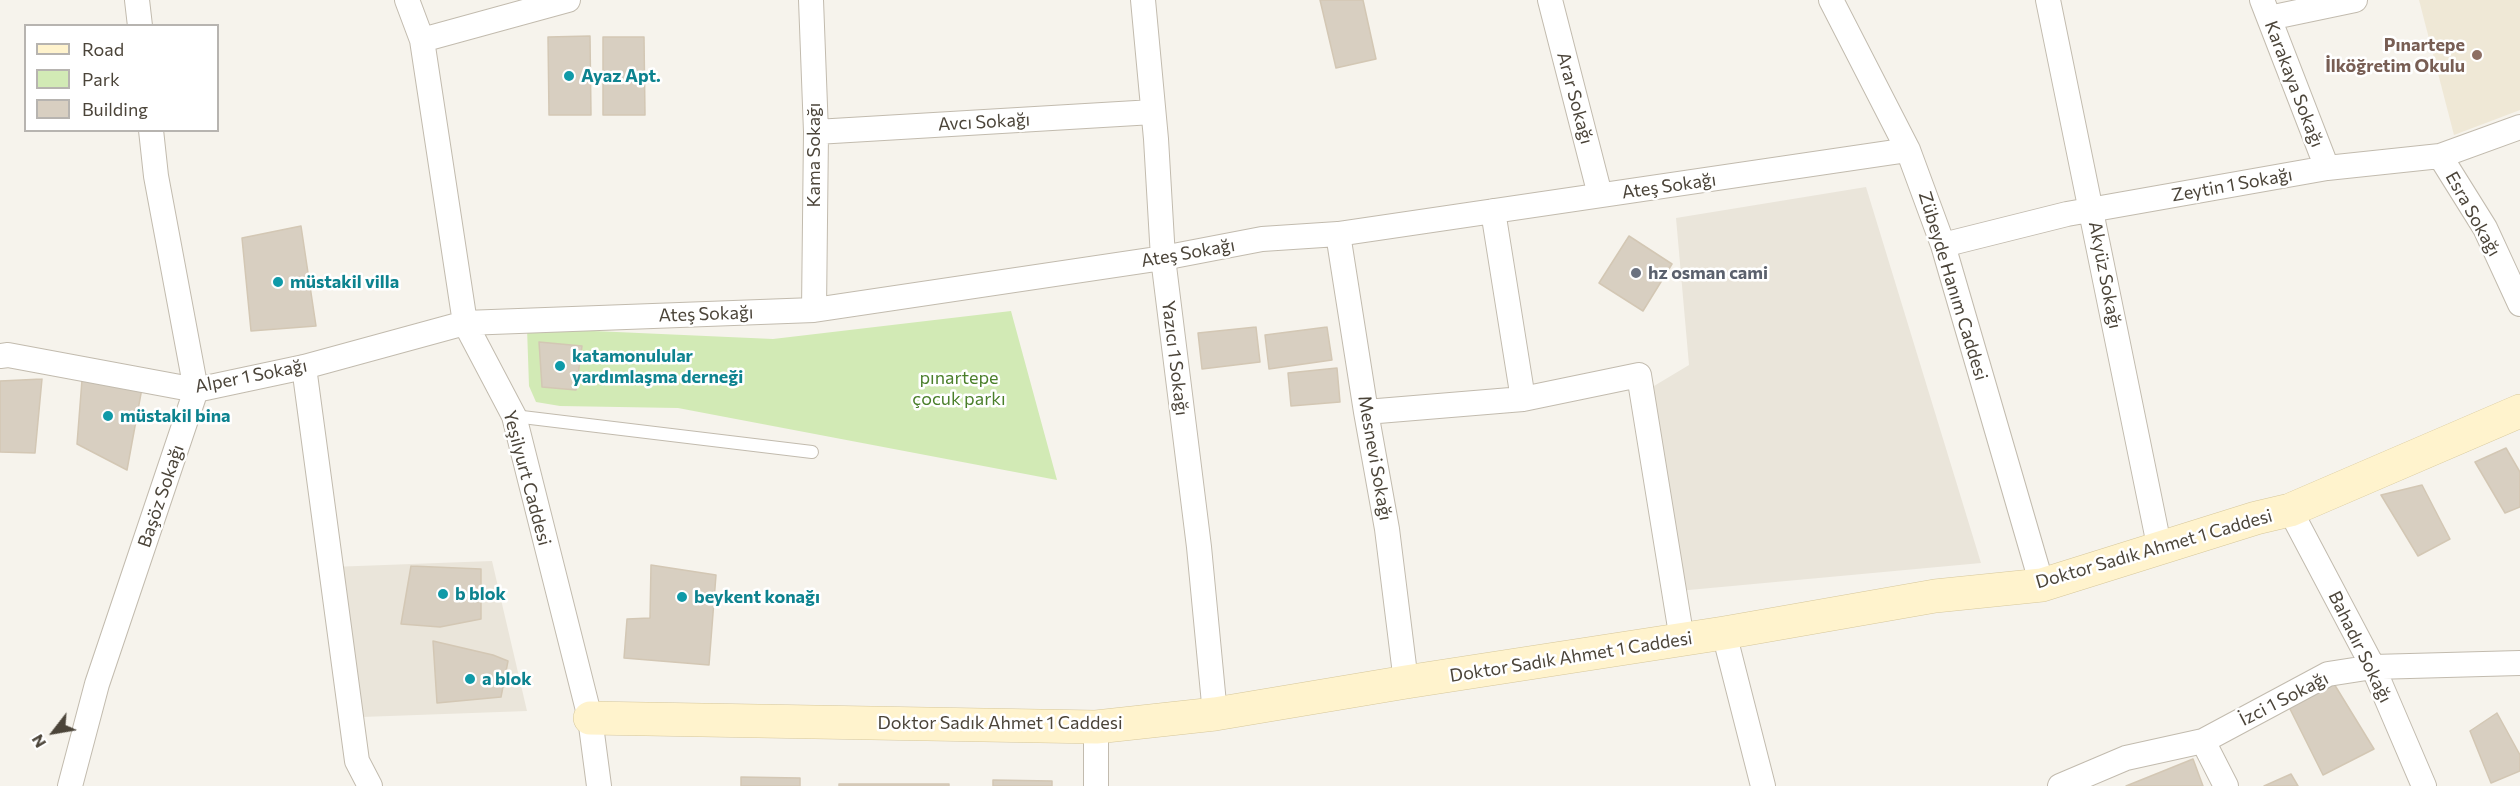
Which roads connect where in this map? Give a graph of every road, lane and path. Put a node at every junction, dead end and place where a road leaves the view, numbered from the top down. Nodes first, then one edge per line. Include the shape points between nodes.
1 (137, 0) edge
2 (407, 0) edge
3 (568, 0) edge
4 (811, 0) edge
5 (1143, 0) edge
6 (1550, 0) edge
7 (1831, 0) edge
8 (2048, 0) edge
9 (2355, 0) edge
10 (2266, 9) edge
11 (140, 24) edge
12 (422, 40) junction
13 (1153, 112) junction
14 (2520, 127) edge
15 (151, 132) edge
16 (816, 132) junction
17 (1908, 150) junction
18 (2440, 156) junction
19 (2327, 168) junction
20 (1600, 195) junction
21 (2093, 210) junction
22 (1493, 211) junction
23 (1338, 234) junction
24 (1943, 245) junction
25 (1163, 258) junction
26 (2520, 304) edge
27 (814, 310) junction
28 (465, 323) junction
29 (0, 356) edge
30 (304, 366) junction
31 (196, 390) junction
32 (1523, 399) junction
33 (2520, 411) edge
34 (1366, 412) junction
35 (514, 416) junction
36 (812, 452) dead end
37 (2290, 510) junction
38 (2160, 550) junction
39 (2042, 585) junction
40 (1724, 633) junction
41 (1682, 640) junction
42 (2520, 663) edge
43 (2373, 667) junction
44 (1406, 682) junction
45 (1215, 714) junction
46 (590, 718) junction
47 (1096, 727) junction
48 (2202, 741) junction
49 (70, 786) edge
50 (370, 786) edge
51 (599, 786) edge
52 (1096, 786) edge
53 (1763, 786) edge
54 (2060, 786) edge
55 (2226, 786) edge
56 (2424, 786) edge

1 - 11 street
2 - 12 street, Yeşilyurt Caddesi
3 - 12 street
4 - 16 street, Kama Sokağı
5 - 13 street, Yazıcı 1 Sokağı
6 - 20 street, Arar Sokağı
7 - 17 street, Zübeyde Hanım Caddesi
8 - 21 street, Akyüz Sokağı
9 - 10 street
10 - 19 street, Karakaya Sokağı
12 - 28 street, Yeşilyurt Caddesi
13 - 16 street, Avcı Sokağı
13 - 25 street, Yazıcı 1 Sokağı
14 - 18 street, Zeytin 1 Sokağı
15 - 31 street, Başöz Sokağı
16 - 27 street, Kama Sokağı
17 - 20 street, Ateş Sokağı
17 - 24 street, Zübeyde Hanım Caddesi
18 - 19 street, Zeytin 1 Sokağı
18 - 26 street, Esra Sokağı via 2485,228
19 - 21 street, Zeytin 1 Sokağı
20 - 22 street, Ateş Sokağı
21 - 24 street, Zeytin 1 Sokağı
21 - 38 street, Akyüz Sokağı
22 - 23 street, Ateş Sokağı
22 - 32 street
23 - 25 street, Ateş Sokağı via 1262,239
23 - 34 street, Mesnevi Sokağı
24 - 39 street, Zübeyde Hanım Caddesi
25 - 27 street, Ateş Sokağı
25 - 45 street, Yazıcı 1 Sokağı via 1199,547
27 - 28 street, Ateş Sokağı
28 - 30 street, Alper 1 Sokağı
28 - 35 street, Yeşilyurt Caddesi
29 - 31 street, Alper 1 Sokağı
30 - 31 street, Alper 1 Sokağı
30 - 50 street via 357,761
31 - 49 street, Başöz Sokağı via 97,684
32 - 34 street
32 - 41 street via 1639,375
33 - 37 street, Doktor Sadık Ahmet 1 Caddesi
34 - 44 street, Mesnevi Sokağı via 1388,529
35 - 36 lane
35 - 46 street, Yeşilyurt Caddesi
37 - 38 street, Doktor Sadık Ahmet 1 Caddesi
37 - 43 street, Bahadır Sokağı
38 - 39 street, Doktor Sadık Ahmet 1 Caddesi
39 - 40 street, Doktor Sadık Ahmet 1 Caddesi via 1935,596
40 - 41 street, Doktor Sadık Ahmet 1 Caddesi
40 - 53 street
41 - 44 street, Doktor Sadık Ahmet 1 Caddesi
42 - 43 street, İzci 1 Sokağı
43 - 48 street, İzci 1 Sokağı via 2328,674
43 - 56 street, Bahadır Sokağı
44 - 45 street, Doktor Sadık Ahmet 1 Caddesi
45 - 47 street, Doktor Sadık Ahmet 1 Caddesi
46 - 47 street, Doktor Sadık Ahmet 1 Caddesi
46 - 51 street, Yeşilyurt Caddesi
47 - 52 street
48 - 54 street, İzci 1 Sokağı via 2126,758
48 - 55 street

